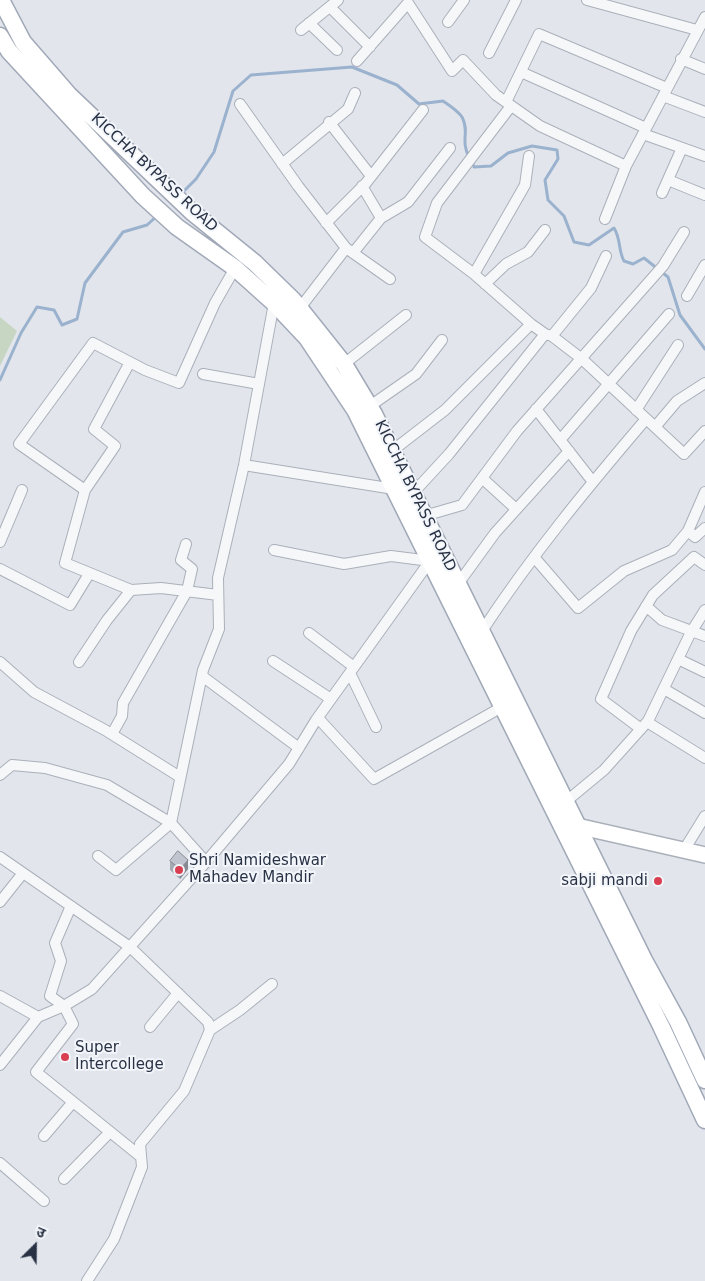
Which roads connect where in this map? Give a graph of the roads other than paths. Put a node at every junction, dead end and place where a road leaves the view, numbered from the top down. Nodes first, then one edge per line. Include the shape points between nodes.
1 (1, 0) edge
2 (464, 0) edge
3 (516, 0) edge
4 (587, 0) edge
5 (334, 3) edge
6 (705, 17) edge
7 (448, 22) dead end
8 (697, 30) junction
9 (0, 36) edge
10 (370, 47) junction
11 (336, 50) dead end
12 (489, 53) dead end
13 (682, 59) junction
14 (357, 61) dead end
15 (705, 69) edge
16 (521, 72) junction
17 (665, 92) junction
18 (355, 93) dead end
19 (240, 104) dead end
20 (508, 104) junction
21 (423, 110) dead end
22 (705, 112) edge
23 (330, 122) junction
24 (644, 131) junction
25 (450, 148) dead end
26 (682, 148) junction
27 (529, 156) dead end
28 (705, 156) edge
29 (282, 164) junction
30 (626, 166) junction
31 (371, 176) junction
32 (668, 180) junction
33 (362, 186) junction
34 (662, 193) dead end
35 (705, 195) edge
36 (381, 218) junction
37 (604, 219) dead end
38 (326, 223) junction
39 (545, 230) dead end
40 (684, 232) dead end
41 (349, 250) junction
42 (606, 256) dead end
43 (705, 265) edge
44 (235, 268) junction
45 (474, 274) junction
46 (390, 279) dead end
47 (485, 284) junction
48 (687, 296) dead end
49 (274, 303) junction
50 (300, 308) junction
51 (669, 314) dead end
52 (406, 315) dead end
53 (531, 324) junction
54 (549, 335) junction
55 (442, 340) dead end
56 (678, 345) dead end
57 (582, 359) junction
58 (130, 362) junction
59 (337, 362) junction
60 (203, 374) dead end
61 (705, 383) edge
62 (259, 384) junction
63 (608, 384) junction
64 (370, 406) junction
65 (536, 409) junction
66 (636, 410) junction
67 (646, 419) junction
68 (654, 427) junction
69 (705, 431) edge
70 (560, 440) junction
71 (392, 451) junction
72 (569, 451) junction
73 (244, 465) junction
74 (482, 478) junction
75 (592, 482) junction
76 (394, 489) junction
77 (22, 490) dead end
78 (85, 490) junction
79 (705, 492) edge
80 (413, 493) junction
81 (516, 509) junction
82 (424, 516) junction
83 (705, 528) edge
84 (688, 531) junction
85 (0, 542) edge
86 (186, 544) dead end
87 (274, 550) dead end
88 (534, 557) junction
89 (437, 558) junction
90 (705, 564) edge
91 (0, 569) edge
92 (89, 574) junction
93 (458, 584) junction
94 (131, 590) junction
95 (187, 592) junction
96 (218, 595) junction
97 (646, 606) junction
98 (705, 610) edge
99 (692, 632) junction
100 (309, 633) dead end
101 (475, 633) junction
102 (705, 636) edge
103 (678, 659) junction
104 (273, 661) dead end
105 (0, 662) edge
106 (78, 662) dead end
107 (352, 670) junction
108 (705, 672) edge
109 (202, 676) junction
110 (664, 689) junction
111 (331, 700) junction
112 (502, 707) junction
113 (705, 713) edge
114 (318, 718) junction
115 (644, 726) junction
116 (376, 727) dead end
117 (112, 734) junction
118 (299, 748) junction
119 (705, 758) edge
120 (0, 775) edge
121 (180, 777) junction
122 (549, 783) junction
123 (560, 811) junction
124 (705, 816) edge
125 (171, 823) junction
126 (579, 827) junction
127 (684, 850) junction
128 (705, 855) edge
129 (98, 856) dead end
130 (0, 857) edge
131 (585, 859) junction
132 (206, 862) junction
133 (23, 873) junction
134 (0, 902) edge
135 (71, 906) junction
136 (130, 947) junction
137 (272, 984) dead end
138 (178, 993) junction
139 (0, 996) edge
140 (64, 1006) junction
141 (38, 1017) junction
142 (150, 1027) dead end
143 (210, 1030) junction
144 (0, 1065) edge
145 (705, 1080) edge
146 (74, 1102) junction
147 (705, 1120) edge
148 (110, 1132) junction
149 (44, 1136) dead end
150 (140, 1156) junction
151 (0, 1163) edge
152 (64, 1179) dead end
153 (44, 1201) dead end
154 (87, 1281) edge

1 - 50 main road, KICCHA BYPASS ROAD via 23,42 69,95 192,212 255,264
2 - 7 street
3 - 12 street
4 - 8 street
5 - 10 street
5 - 11 street via 305,27
6 - 8 street
8 - 13 street
9 - 44 main road via 9,51 143,196 177,227
10 - 14 street
10 - 20 street via 408,3 452,71 463,60
13 - 15 street
13 - 17 street
16 - 17 street via 539,34
16 - 20 street
16 - 24 street
17 - 22 street
17 - 24 street
18 - 23 street via 348,109
19 - 29 street
20 - 30 street via 540,126
20 - 45 street via 476,153 437,203 424,236
21 - 31 street
23 - 29 street
23 - 31 street
24 - 26 street
24 - 30 street
25 - 36 street via 408,202
26 - 28 street
26 - 32 street
27 - 45 street via 525,184
29 - 38 street
30 - 37 street
31 - 33 street
32 - 34 street
32 - 35 street
33 - 36 street
33 - 38 street
36 - 41 street
38 - 41 street
39 - 47 street via 528,252 506,264
40 - 57 street via 655,276
41 - 46 street
41 - 50 street
42 - 54 street via 591,288
43 - 48 street
44 - 49 main road
44 - 58 street via 215,303 179,383
45 - 47 street
47 - 53 street
49 - 59 main road via 307,338
49 - 62 street
50 - 59 main road, KICCHA BYPASS ROAD
51 - 63 street
52 - 59 street
53 - 54 street
53 - 71 street via 445,410
54 - 57 street
54 - 80 street
55 - 64 street via 416,374
56 - 66 street
57 - 63 street
57 - 65 street
58 - 78 street via 94,429 114,446
58 - 78 street via 93,342 19,444
59 - 64 main road, KICCHA BYPASS ROAD
59 - 76 main road via 355,410
60 - 62 street
61 - 68 street via 677,401
62 - 73 street
63 - 66 street
63 - 70 street
64 - 71 main road, KICCHA BYPASS ROAD
65 - 70 street
65 - 74 street
66 - 67 street
67 - 68 street
67 - 75 street
68 - 69 street via 684,454
70 - 72 street
71 - 80 main road, KICCHA BYPASS ROAD
72 - 75 street
72 - 81 street
73 - 76 street
73 - 96 street via 218,578
74 - 81 street
74 - 82 street via 462,505
75 - 88 street
76 - 89 main road
77 - 85 street
78 - 92 street via 65,564
79 - 84 street
80 - 82 main road, KICCHA BYPASS ROAD
81 - 93 street
82 - 89 main road, KICCHA BYPASS ROAD
83 - 84 street via 695,536
84 - 88 street via 672,550 624,571 578,608
86 - 95 street via 181,560 192,569
87 - 89 street via 344,564 391,556
88 - 101 street
89 - 93 main road, KICCHA BYPASS ROAD
89 - 101 main road
89 - 107 street
90 - 97 street via 694,558
91 - 92 street via 70,605
92 - 94 street
93 - 101 main road, KICCHA BYPASS ROAD
94 - 95 street via 161,588
94 - 106 street
95 - 96 street
95 - 117 street via 123,703 122,716
96 - 109 street via 219,629
97 - 99 street via 662,620
97 - 115 street via 631,631 601,699
98 - 99 street
99 - 102 street
99 - 103 street
100 - 107 street
101 - 112 main road
101 - 122 main road, KICCHA BYPASS ROAD
103 - 108 street
103 - 110 street
104 - 111 street
105 - 117 street via 34,692
107 - 111 street
107 - 116 street
109 - 118 street
109 - 121 street
110 - 113 street
110 - 115 street
111 - 114 street
112 - 114 street via 374,779
112 - 122 main road
114 - 118 street
115 - 119 street
115 - 123 street
117 - 121 street
118 - 132 street
120 - 125 street via 12,765 45,768 107,785
121 - 125 street
122 - 123 main road, KICCHA BYPASS ROAD
123 - 126 main road, KICCHA BYPASS ROAD
123 - 131 main road
124 - 127 street
125 - 129 street via 116,870
125 - 132 street
126 - 127 street
126 - 131 main road, KICCHA BYPASS ROAD
127 - 128 street
130 - 133 street
131 - 145 main road, KICCHA BYPASS ROAD via 678,1022
131 - 147 main road
132 - 136 street
133 - 134 street
133 - 135 street
135 - 136 street
135 - 140 street via 55,944 61,961 50,996
136 - 138 street
136 - 140 street via 92,989
137 - 143 street
138 - 142 street
138 - 143 street via 208,1022
139 - 141 street
140 - 141 street
140 - 146 street via 73,1024 36,1072
141 - 144 street
143 - 150 street via 184,1091 140,1144
146 - 148 street
146 - 149 street
148 - 150 street
148 - 152 street
150 - 154 street via 142,1167 114,1239
151 - 153 street

